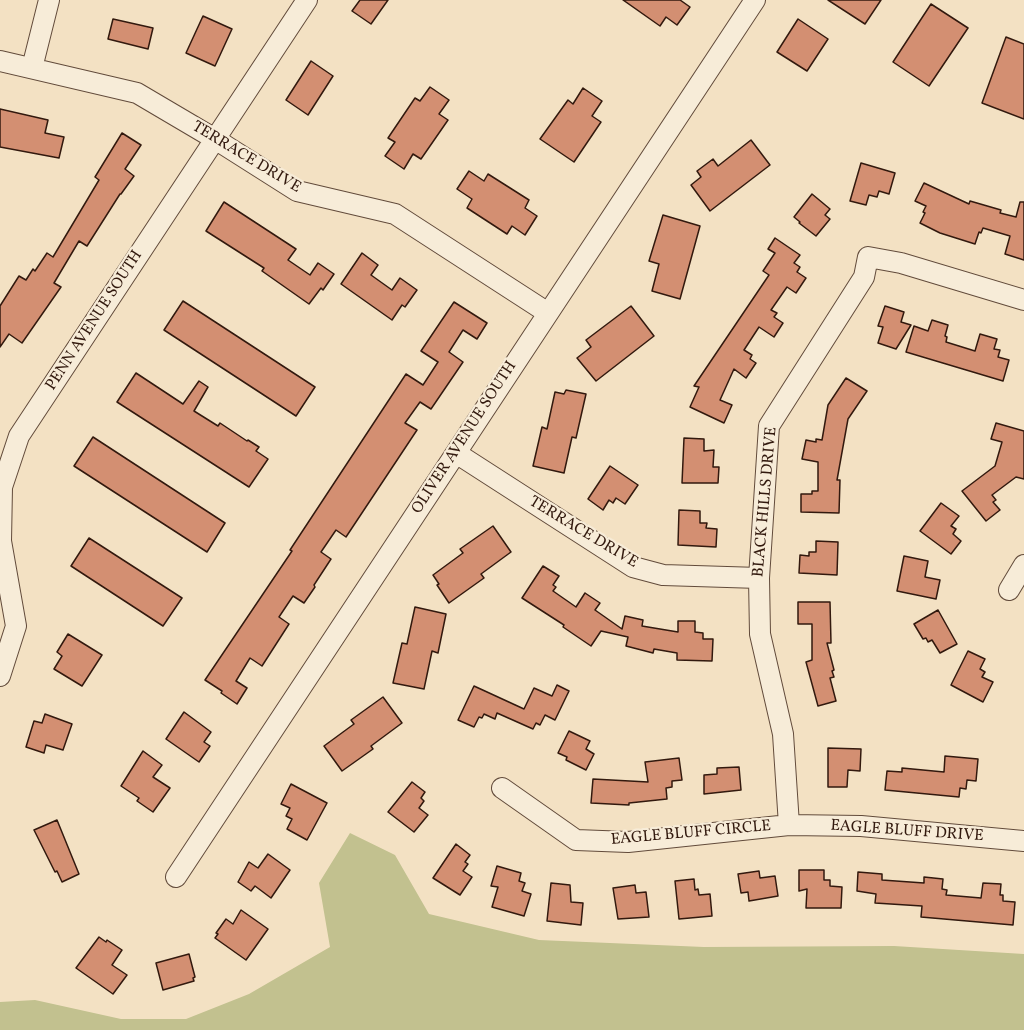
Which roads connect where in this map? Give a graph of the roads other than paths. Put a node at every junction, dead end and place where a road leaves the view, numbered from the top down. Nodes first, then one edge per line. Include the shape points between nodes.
1 (49, 0) edge
2 (307, 0) edge
3 (754, 0) edge
4 (0, 61) edge
5 (32, 68) junction
6 (215, 139) junction
7 (1024, 300) edge
8 (548, 313) junction
9 (456, 453) junction
10 (1, 541) edge
11 (1024, 565) edge
12 (759, 578) junction
13 (1009, 590) dead end
14 (0, 676) edge
15 (501, 788) dead end
16 (789, 825) junction
17 (1024, 841) edge
18 (176, 877) dead end

1 - 5 street
2 - 6 street, PENN AVENUE SOUTH
3 - 8 street, OLIVER AVENUE SOUTH
4 - 5 street, TERRACE DRIVE
5 - 6 street, TERRACE DRIVE via 137,93
6 - 8 street, TERRACE DRIVE via 297,191 395,214
6 - 10 street, PENN AVENUE SOUTH via 19,436 2,487
7 - 12 street, BLACK HILLS DRIVE via 868,257 864,278 769,426
8 - 9 street, OLIVER AVENUE SOUTH
9 - 12 street, TERRACE DRIVE via 633,567 663,575
9 - 18 street, OLIVER AVENUE SOUTH
10 - 14 street, PENN AVENUE SOUTH via 16,626
11 - 13 street
12 - 16 street, BLACK HILLS DRIVE via 760,634 783,734
15 - 16 street, EAGLE BLUFF CIRCLE via 576,840 628,842
16 - 17 street, EAGLE BLUFF DRIVE via 861,826

